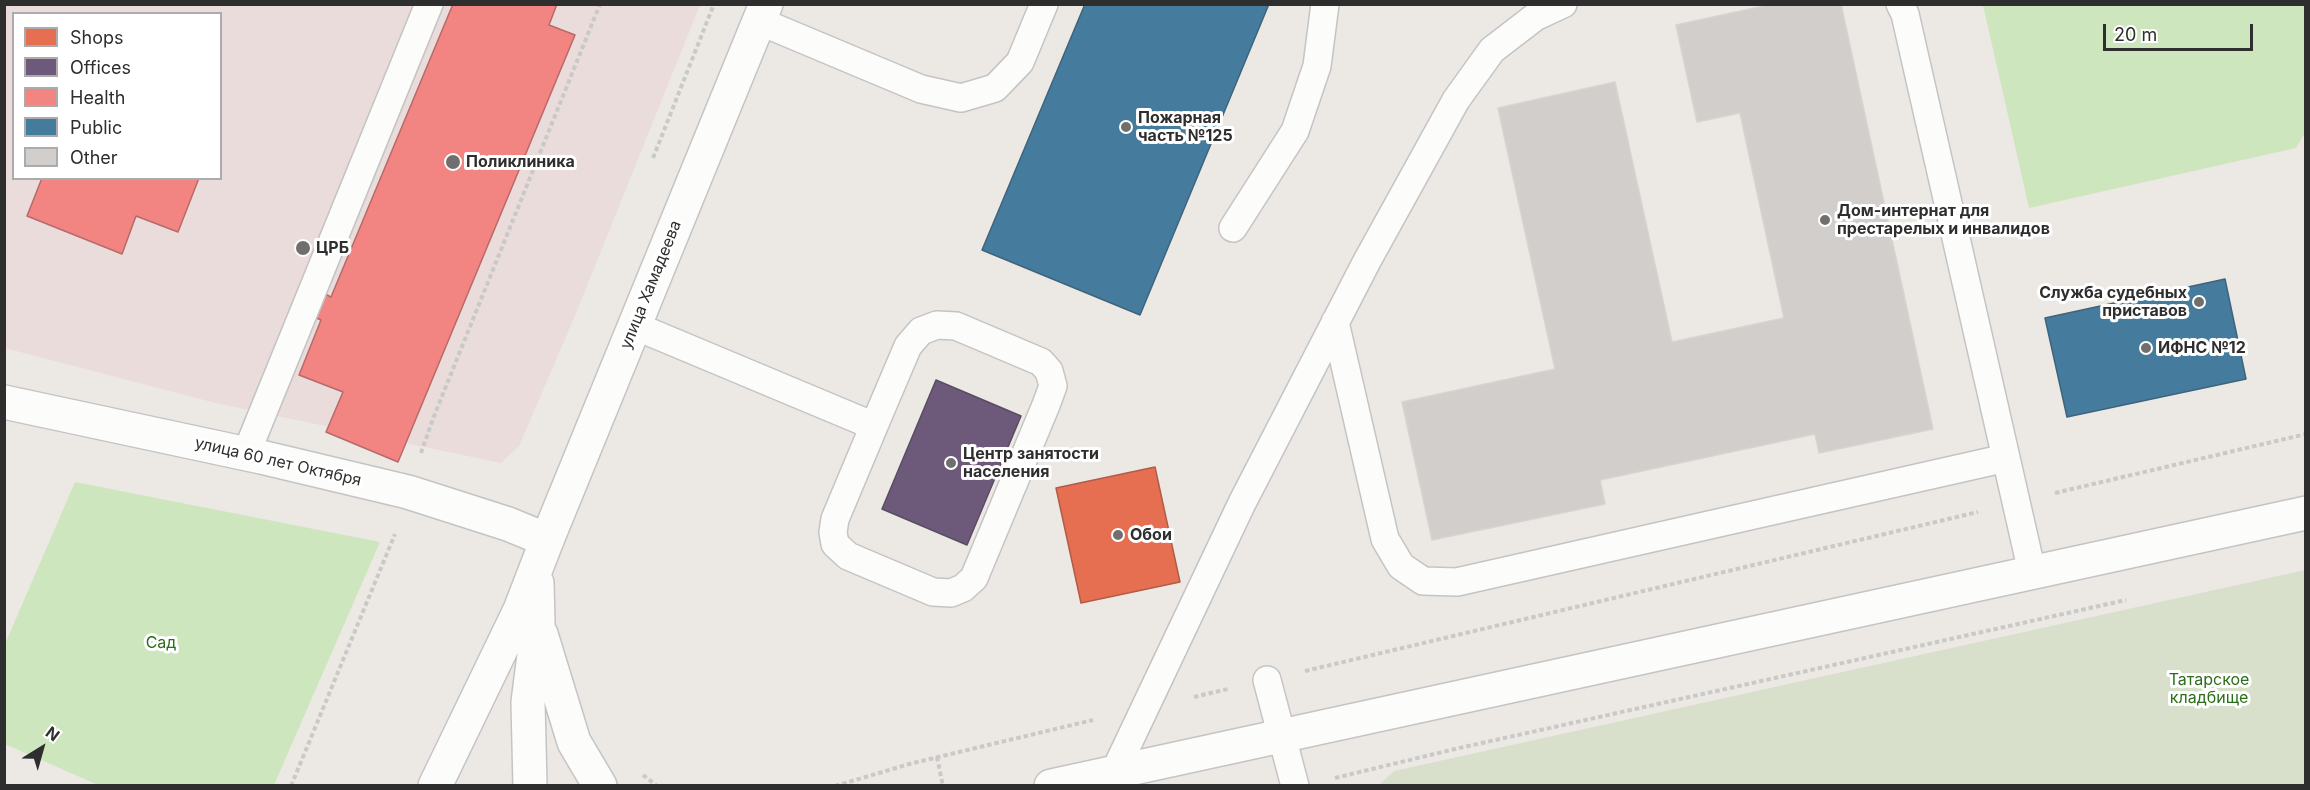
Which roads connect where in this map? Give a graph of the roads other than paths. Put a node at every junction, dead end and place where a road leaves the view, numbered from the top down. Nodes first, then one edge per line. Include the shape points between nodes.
1 (429, 4) edge
2 (1044, 4) edge
3 (1325, 4) edge
4 (1563, 4) edge
5 (1900, 4) edge
6 (762, 13) edge
7 (1233, 228) dead end
8 (1335, 322) junction
9 (635, 326) junction
10 (4, 402) edge
11 (874, 426) junction
12 (246, 454) junction
13 (2006, 458) junction
14 (2306, 513) edge
15 (542, 553) junction
16 (2032, 572) junction
17 (538, 624) junction
18 (1267, 680) road end
19 (1281, 736) junction
20 (1115, 771) junction
21 (435, 786) edge
22 (530, 786) edge
23 (600, 786) edge
24 (1051, 786) edge
25 (1295, 786) edge

1 - 12 lane
2 - 6 lane via 1020,62 995,88 962,98 921,88
3 - 7 lane via 1317,66 1296,130
4 - 8 lane via 1536,17 1492,51 1456,100
5 - 13 lane
6 - 9 street, улица Хамадеева
8 - 13 lane via 1386,539 1401,566 1423,581 1458,582
8 - 20 lane via 1242,503
9 - 11 lane
9 - 15 street, улица Хамадеева
10 - 12 street, улица 60 лет Октября
11 - 11 lane via 908,345 921,331 937,325 956,326 1041,362 1049,371 1053,386 1046,405 974,578 963,588 951,593 933,592 848,556 835,544 835,519
12 - 15 street, улица 60 лет Октября via 408,492 508,524
13 - 16 lane
14 - 16 street
15 - 17 street, улица Хамадеева via 536,600
15 - 21 street, улица Хамадеева via 493,668
16 - 19 street
17 - 22 street, улица Хамадеева via 528,702
17 - 23 street via 574,742
18 - 19 lane
19 - 20 street
19 - 25 lane
20 - 24 street

